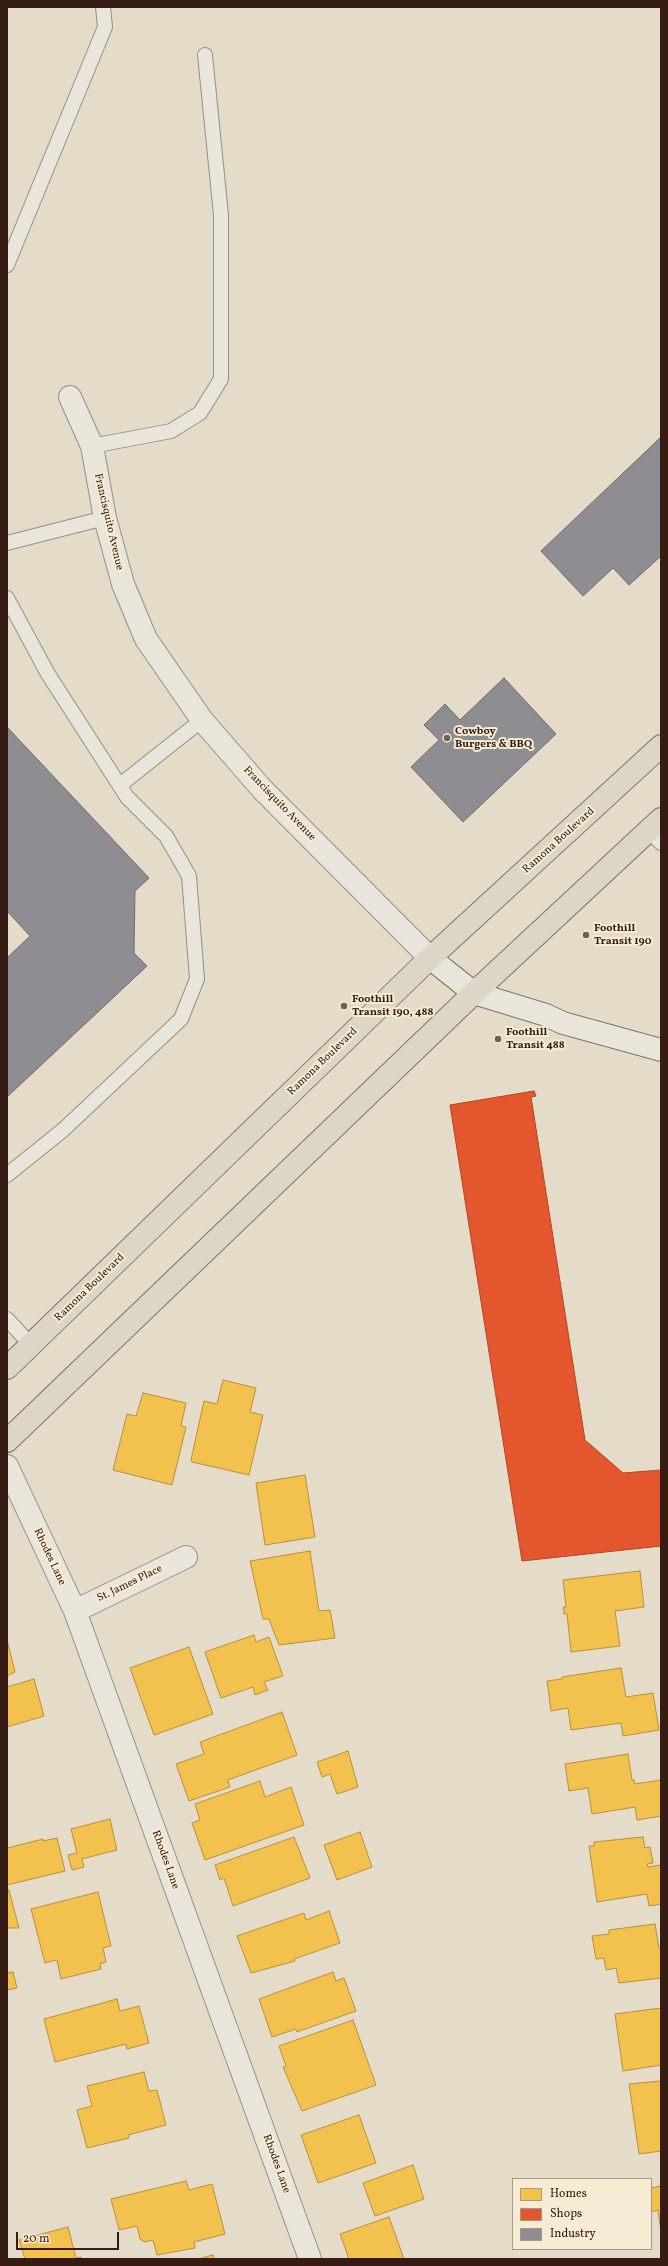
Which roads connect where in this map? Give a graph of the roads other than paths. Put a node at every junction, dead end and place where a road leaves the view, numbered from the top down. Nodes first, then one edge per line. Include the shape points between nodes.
1 (103, 7) edge
2 (205, 55) dead end
3 (7, 265) edge
4 (70, 397) dead end
5 (92, 446) junction
6 (105, 518) junction
7 (7, 543) edge
8 (7, 598) edge
9 (202, 720) junction
10 (661, 746) edge
11 (120, 785) junction
12 (657, 831) edge
13 (430, 958) junction
14 (474, 993) junction
15 (661, 1050) edge
16 (7, 1175) edge
17 (7, 1319) edge
18 (31, 1345) junction
19 (7, 1368) edge
20 (7, 1441) edge
21 (7, 1466) edge
22 (186, 1557) dead end
23 (75, 1611) junction
24 (310, 2259) edge

1 - 3 lane via 105,27
2 - 5 lane via 221,215 221,379 200,413 171,431
4 - 5 street, Francisquito Avenue
5 - 6 street, Francisquito Avenue
6 - 7 lane
6 - 9 street, Francisquito Avenue via 123,584 146,639
8 - 11 lane via 48,674
9 - 11 lane
9 - 13 street, Francisquito Avenue via 262,789
10 - 13 main road, Ramona Boulevard
11 - 16 lane via 127,797 166,836 188,876 197,979 181,1019 63,1130
12 - 14 main road
13 - 14 street, Francisquito Avenue
13 - 18 main road, Ramona Boulevard
14 - 15 street, Francisquito Avenue via 546,1015 562,1023
14 - 20 main road
17 - 18 lane
18 - 19 main road, Ramona Boulevard
21 - 23 street, Rhodes Lane
22 - 23 street, St. James Place
23 - 24 street, Rhodes Lane

